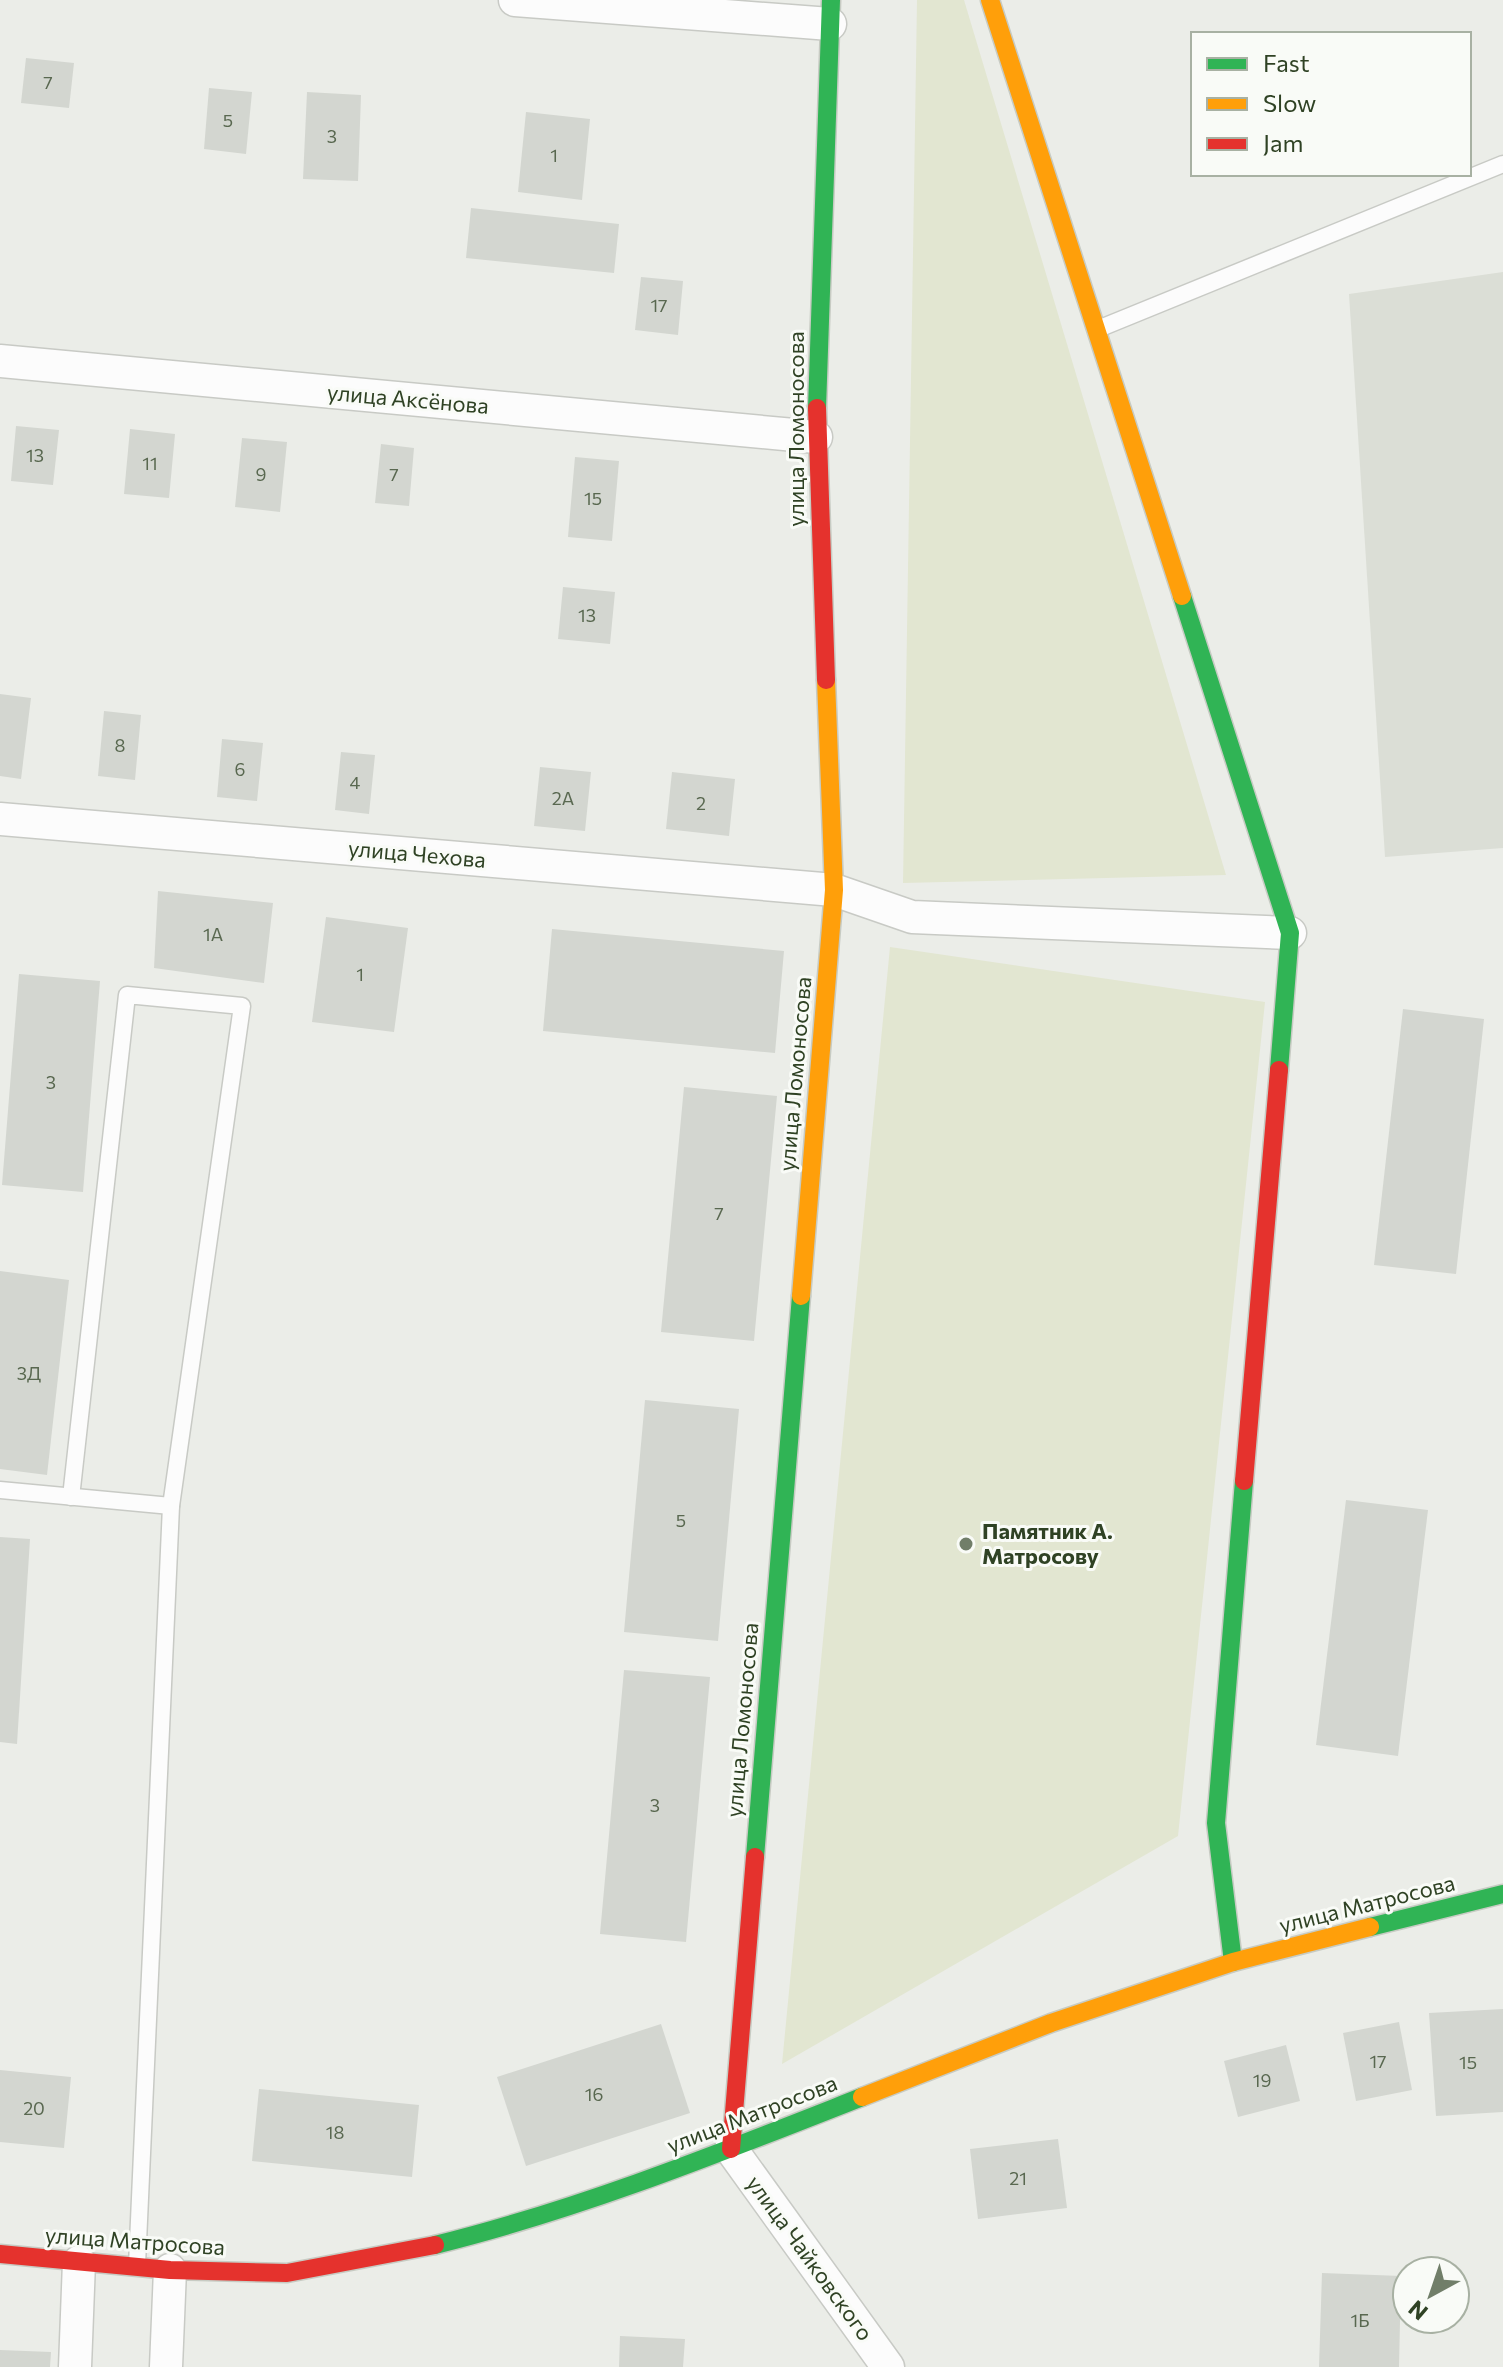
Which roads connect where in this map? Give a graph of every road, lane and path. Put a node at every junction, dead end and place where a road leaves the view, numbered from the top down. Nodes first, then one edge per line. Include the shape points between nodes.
1 (515, 0) edge
2 (990, 0) edge
3 (831, 12) edge
4 (1503, 164) edge
5 (1096, 329) junction
6 (0, 361) edge
7 (816, 437) junction
8 (0, 819) edge
9 (834, 890) junction
10 (1290, 933) junction
11 (0, 1490) edge
12 (71, 1497) junction
13 (171, 1506) junction
14 (1503, 1894) edge
15 (1233, 1962) junction
16 (731, 2149) junction
17 (0, 2254) edge
18 (79, 2262) junction
19 (137, 2267) junction
20 (170, 2270) junction
21 (75, 2367) edge
22 (166, 2367) edge
23 (888, 2367) edge

1 - 3 street
2 - 5 street
3 - 7 street, улица Ломоносова
4 - 5 lane
5 - 10 street
6 - 7 street, улица Аксёнова
7 - 9 street, улица Ломоносова
8 - 9 street, улица Чехова
9 - 10 street, улица Чехова via 912,917
9 - 16 street, улица Ломоносова
10 - 15 street via 1216,1823
11 - 12 lane
12 - 13 lane
12 - 13 lane via 127,995 242,1006
13 - 19 lane
14 - 15 street, улица Матросова
15 - 16 street, улица Матросова via 1051,2023
16 - 20 street, улица Матросова via 505,2228 416,2250 287,2273
16 - 23 street, улица Чайковского
17 - 18 street, улица Матросова
18 - 19 street, улица Матросова
18 - 21 street
19 - 20 street, улица Матросова
20 - 22 street

